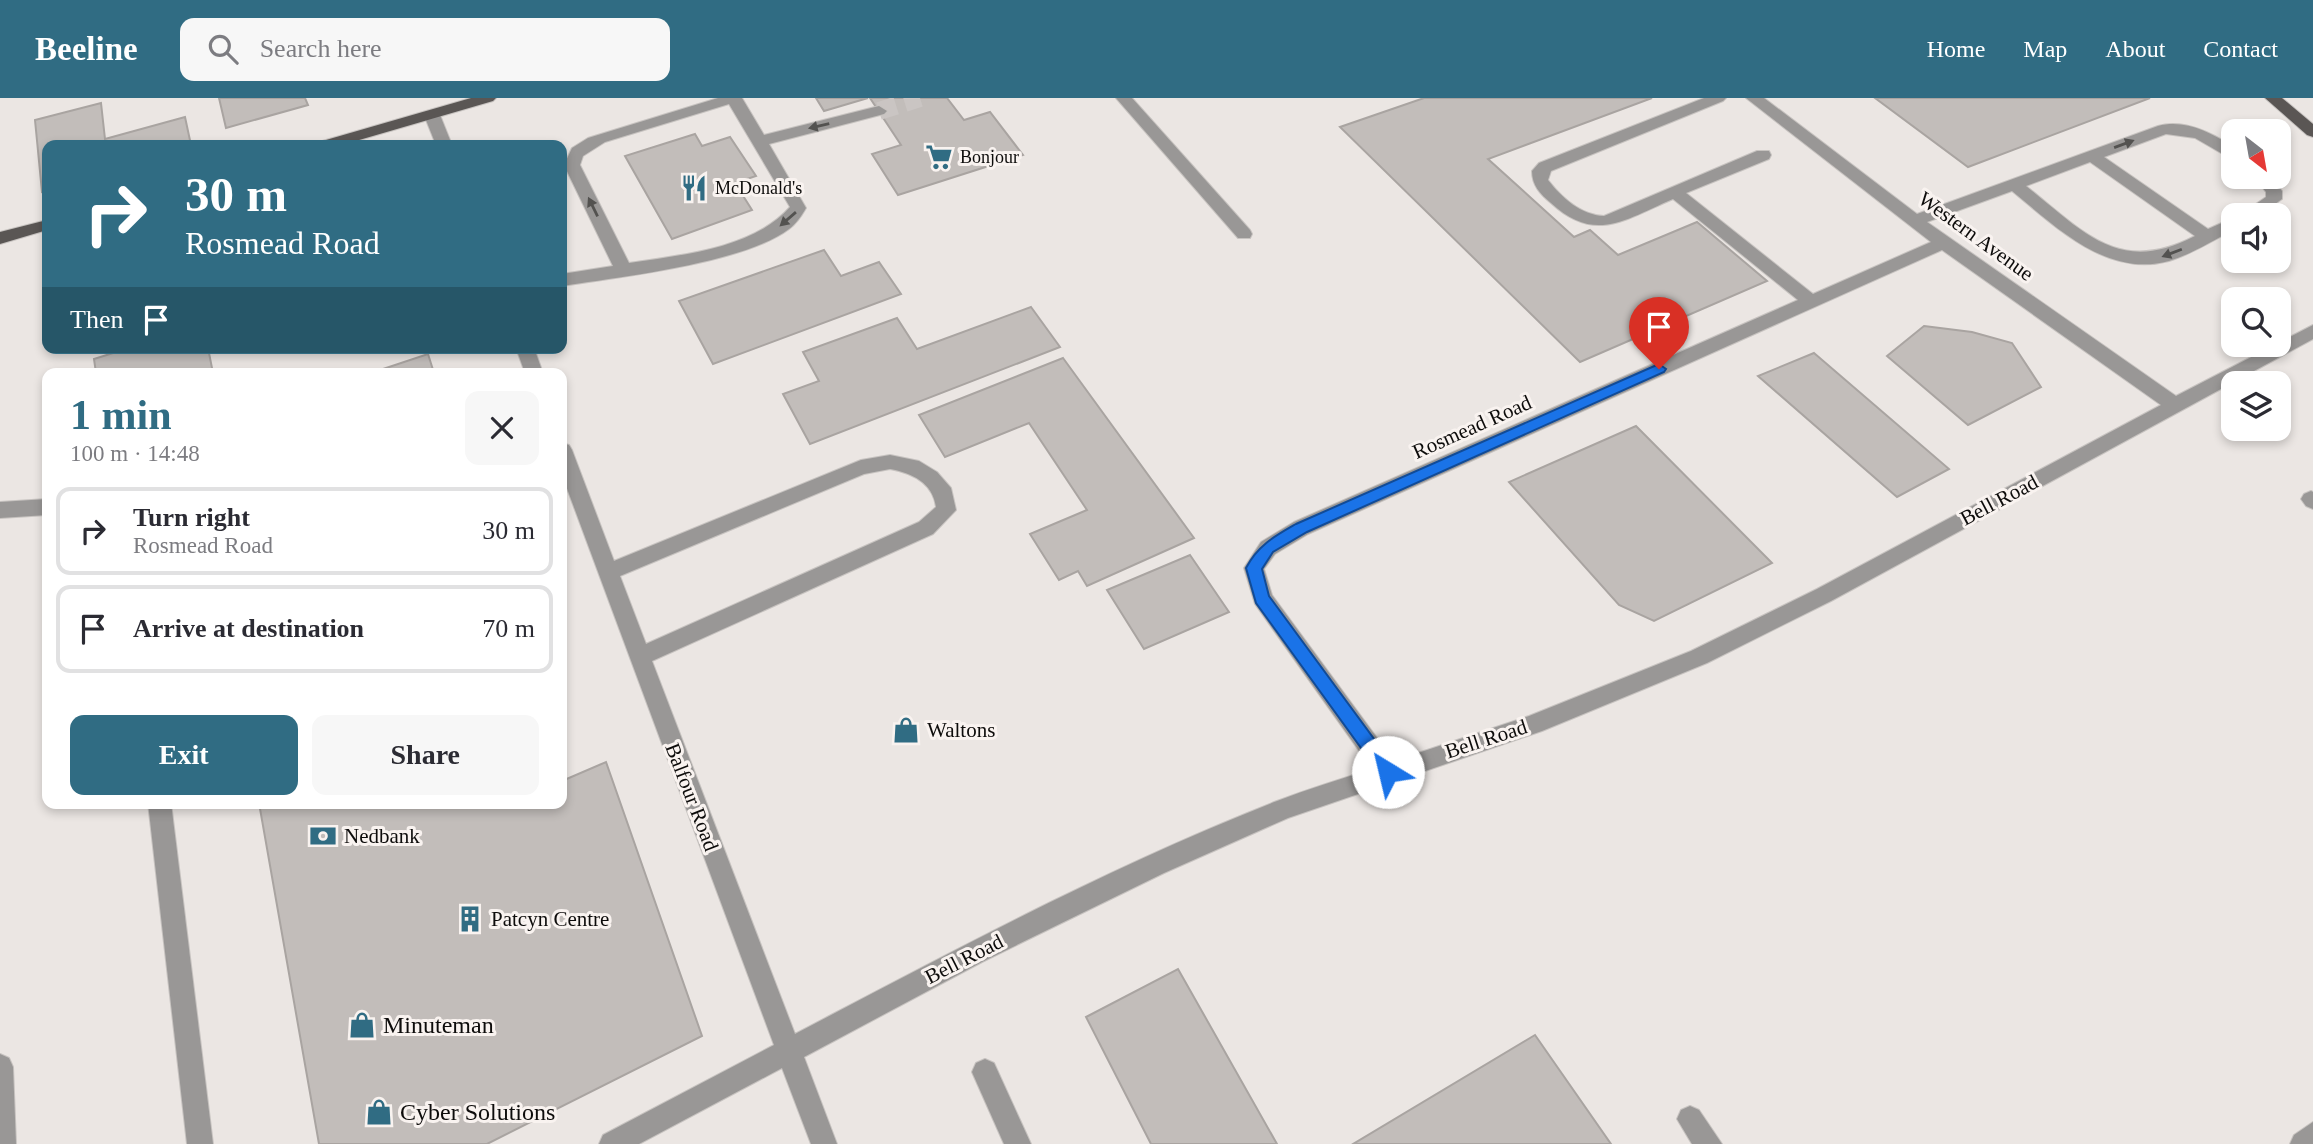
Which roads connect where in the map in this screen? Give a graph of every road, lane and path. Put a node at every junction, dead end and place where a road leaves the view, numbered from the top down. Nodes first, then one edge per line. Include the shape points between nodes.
1 (488, 98) edge
2 (733, 98) edge
3 (1124, 98) edge
4 (1718, 98) edge
5 (1754, 98) edge
6 (2273, 98) edge
7 (879, 111) tunnel mouth
8 (432, 115) junction
9 (2313, 132) edge
10 (343, 140) edge
11 (442, 140) edge
12 (760, 141) junction
13 (2221, 147) edge
14 (1763, 155) dead end
15 (2092, 156) junction
16 (2014, 184) junction
17 (2272, 189) edge
18 (1674, 192) junction
19 (2268, 203) edge
20 (1915, 221) junction
21 (42, 226) edge
22 (2221, 229) edge
23 (1244, 234) dead end
24 (2207, 236) junction
25 (0, 238) edge
26 (1943, 243) junction
27 (623, 268) junction
28 (567, 279) edge
29 (1811, 301) junction
30 (2313, 331) edge
31 (2175, 405) junction
32 (567, 464) edge
33 (42, 507) edge
34 (0, 510) edge
35 (607, 573) junction
36 (639, 657) junction
37 (1388, 772) junction
38 (160, 809) edge
39 (788, 1051) junction
40 (0, 1067) edge
41 (985, 1072) dead end
42 (1690, 1119) dead end
43 (2313, 1135) edge
44 (3, 1144) edge
45 (200, 1144) edge
46 (612, 1144) edge
47 (824, 1144) edge
48 (1018, 1144) edge
49 (1709, 1144) edge
50 (2303, 1144) edge

1 - 8 main road
2 - 12 street
27 -> 2 street via 572,166 573,156 599,139
3 - 23 street
4 - 18 street via 1545,167 1539,176 1545,188 1569,209 1597,222
5 - 20 street, Western Avenue
6 - 9 main road
7 -> 12 street
8 - 10 main road
8 - 11 street
12 -> 27 street via 794,198 798,208 794,217 762,235 691,260
15 -> 13 street via 2164,129 2198,133
14 - 18 street
15 - 16 street
15 - 24 street
16 - 20 street
24 -> 16 street via 2166,256 2128,258 2086,240
17 - 19 street via 2274,199
18 - 29 street
20 - 26 street, Western Avenue
21 - 25 main road
22 - 24 street
26 - 29 street, Rosmead Road
26 - 31 street, Western Avenue
27 - 28 street
29 - 37 street, Rosmead Road via 1301,528 1268,548 1254,568 1262,598
30 - 31 street, Bell Road
31 - 37 street, Bell Road via 1824,595 1699,657 1534,723
32 - 35 street, Balfour Road
33 - 34 street
35 - 36 street, Balfour Road
35 - 36 street via 861,467 890,462 912,466 944,493 946,510 926,528
36 - 39 street, Balfour Road
37 - 39 street, Bell Road via 1283,809 1156,865
38 - 45 street
39 - 46 street, Bell Road
39 - 47 street, Balfour Road
40 - 44 street
41 - 48 street
42 - 49 street
43 - 50 street

